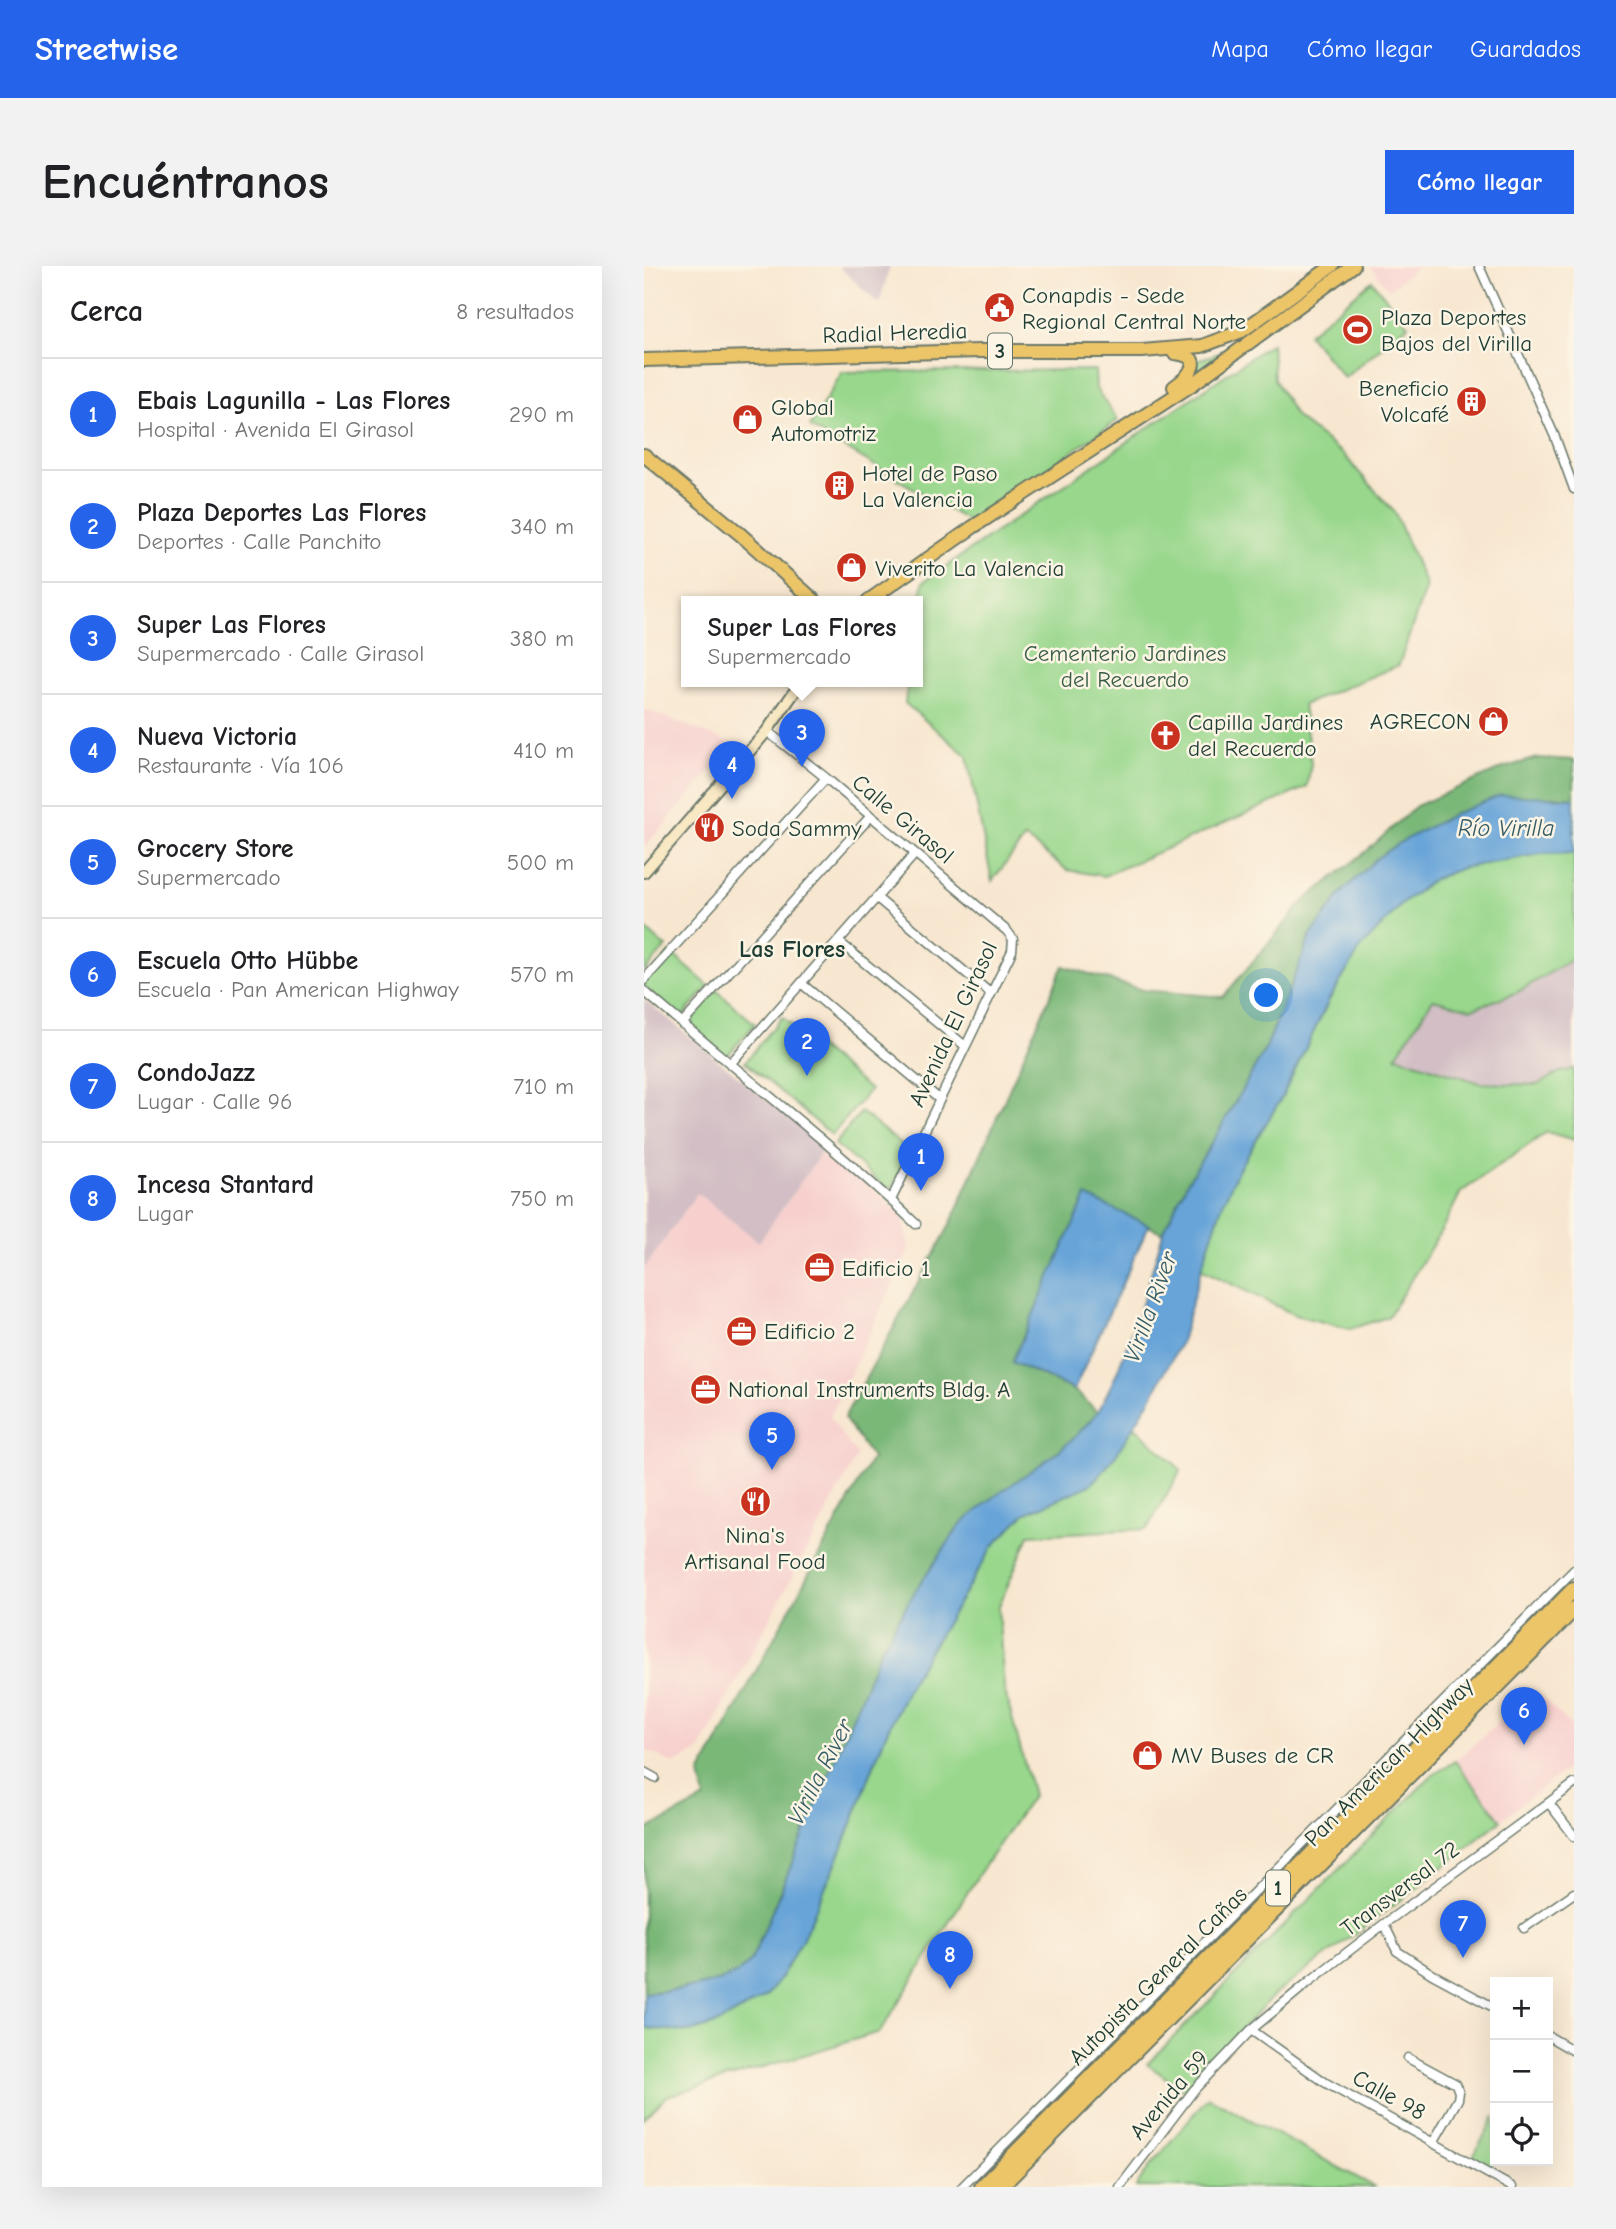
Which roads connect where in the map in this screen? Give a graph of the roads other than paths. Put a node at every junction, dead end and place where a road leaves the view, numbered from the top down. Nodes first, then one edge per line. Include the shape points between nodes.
1 (1332, 266) edge
2 (1353, 266) edge
3 (1479, 266) edge
4 (1142, 351) junction
5 (644, 360) edge
6 (644, 455) edge
7 (1574, 489) edge
8 (979, 523) junction
9 (809, 596) edge
10 (875, 596) edge
11 (798, 687) edge
12 (766, 732) junction
13 (826, 778) junction
14 (870, 817) junction
15 (914, 855) junction
16 (644, 872) edge
17 (877, 898) junction
18 (1013, 939) joint
19 (838, 941) junction
20 (644, 980) edge
21 (801, 983) junction
22 (644, 990) edge
23 (990, 993) junction
24 (682, 1024) junction
25 (964, 1045) junction
26 (730, 1064) junction
27 (939, 1099) junction
28 (891, 1200) junction
29 (916, 1224) dead end
30 (1574, 1570) edge
31 (1574, 1589) edge
32 (1574, 1609) edge
33 (644, 1772) edge
34 (655, 1778) dead end
35 (1574, 1784) edge
36 (1549, 1803) junction
37 (1574, 1836) edge
38 (1574, 1893) edge
39 (1384, 1924) junction
40 (1524, 1928) dead end
41 (1490, 2005) edge
42 (1251, 2030) junction
43 (1553, 2039) edge
44 (1574, 2051) edge
45 (1408, 2058) dead end
46 (1434, 2141) junction
47 (962, 2187) edge
48 (982, 2187) edge
49 (1000, 2187) edge
50 (1120, 2187) edge
51 (1512, 2187) edge

1 - 4 main road, Radial Heredia / 3 via 1231,336 1202,346
2 - 8 main road via 1193,384
3 - 7 street
4 - 5 main road, Radial Heredia / 3
4 - 8 main road via 1181,354 1193,361 1193,367 1185,379
6 - 9 main road
8 - 10 main road
11 - 12 main road
12 - 13 street, Calle Girasol
12 - 16 main road
13 - 14 street, Calle Girasol
13 - 20 street
14 - 15 street, Calle Girasol
14 - 24 street
15 - 17 street
15 - 18 street, Calle Girasol
17 - 19 street
17 - 23 street
18 - 23 street, Avenida El Girasol via 1012,951
19 - 21 street
19 - 25 street
21 - 26 street
21 - 27 street
22 - 24 street
23 - 25 street, Avenida El Girasol
24 - 26 street
25 - 27 street, Avenida El Girasol
26 - 28 street
27 - 28 street, Avenida El Girasol
28 - 29 street
30 - 47 street
31 - 48 highway, Autopista General Cañas / 1
32 - 49 highway, Pan American Highway / 1
33 - 34 street
35 - 36 street, Transversal 72
36 - 37 street
36 - 39 street, Transversal 72
38 - 40 street
39 - 41 street via 1397,1951
39 - 42 street, Transversal 72
42 - 46 street, Calle 98 via 1326,2082
42 - 50 street, Avenida 59 via 1194,2090
43 - 44 street
45 - 46 street via 1456,2084 1459,2092
46 - 51 street, Calle 98

